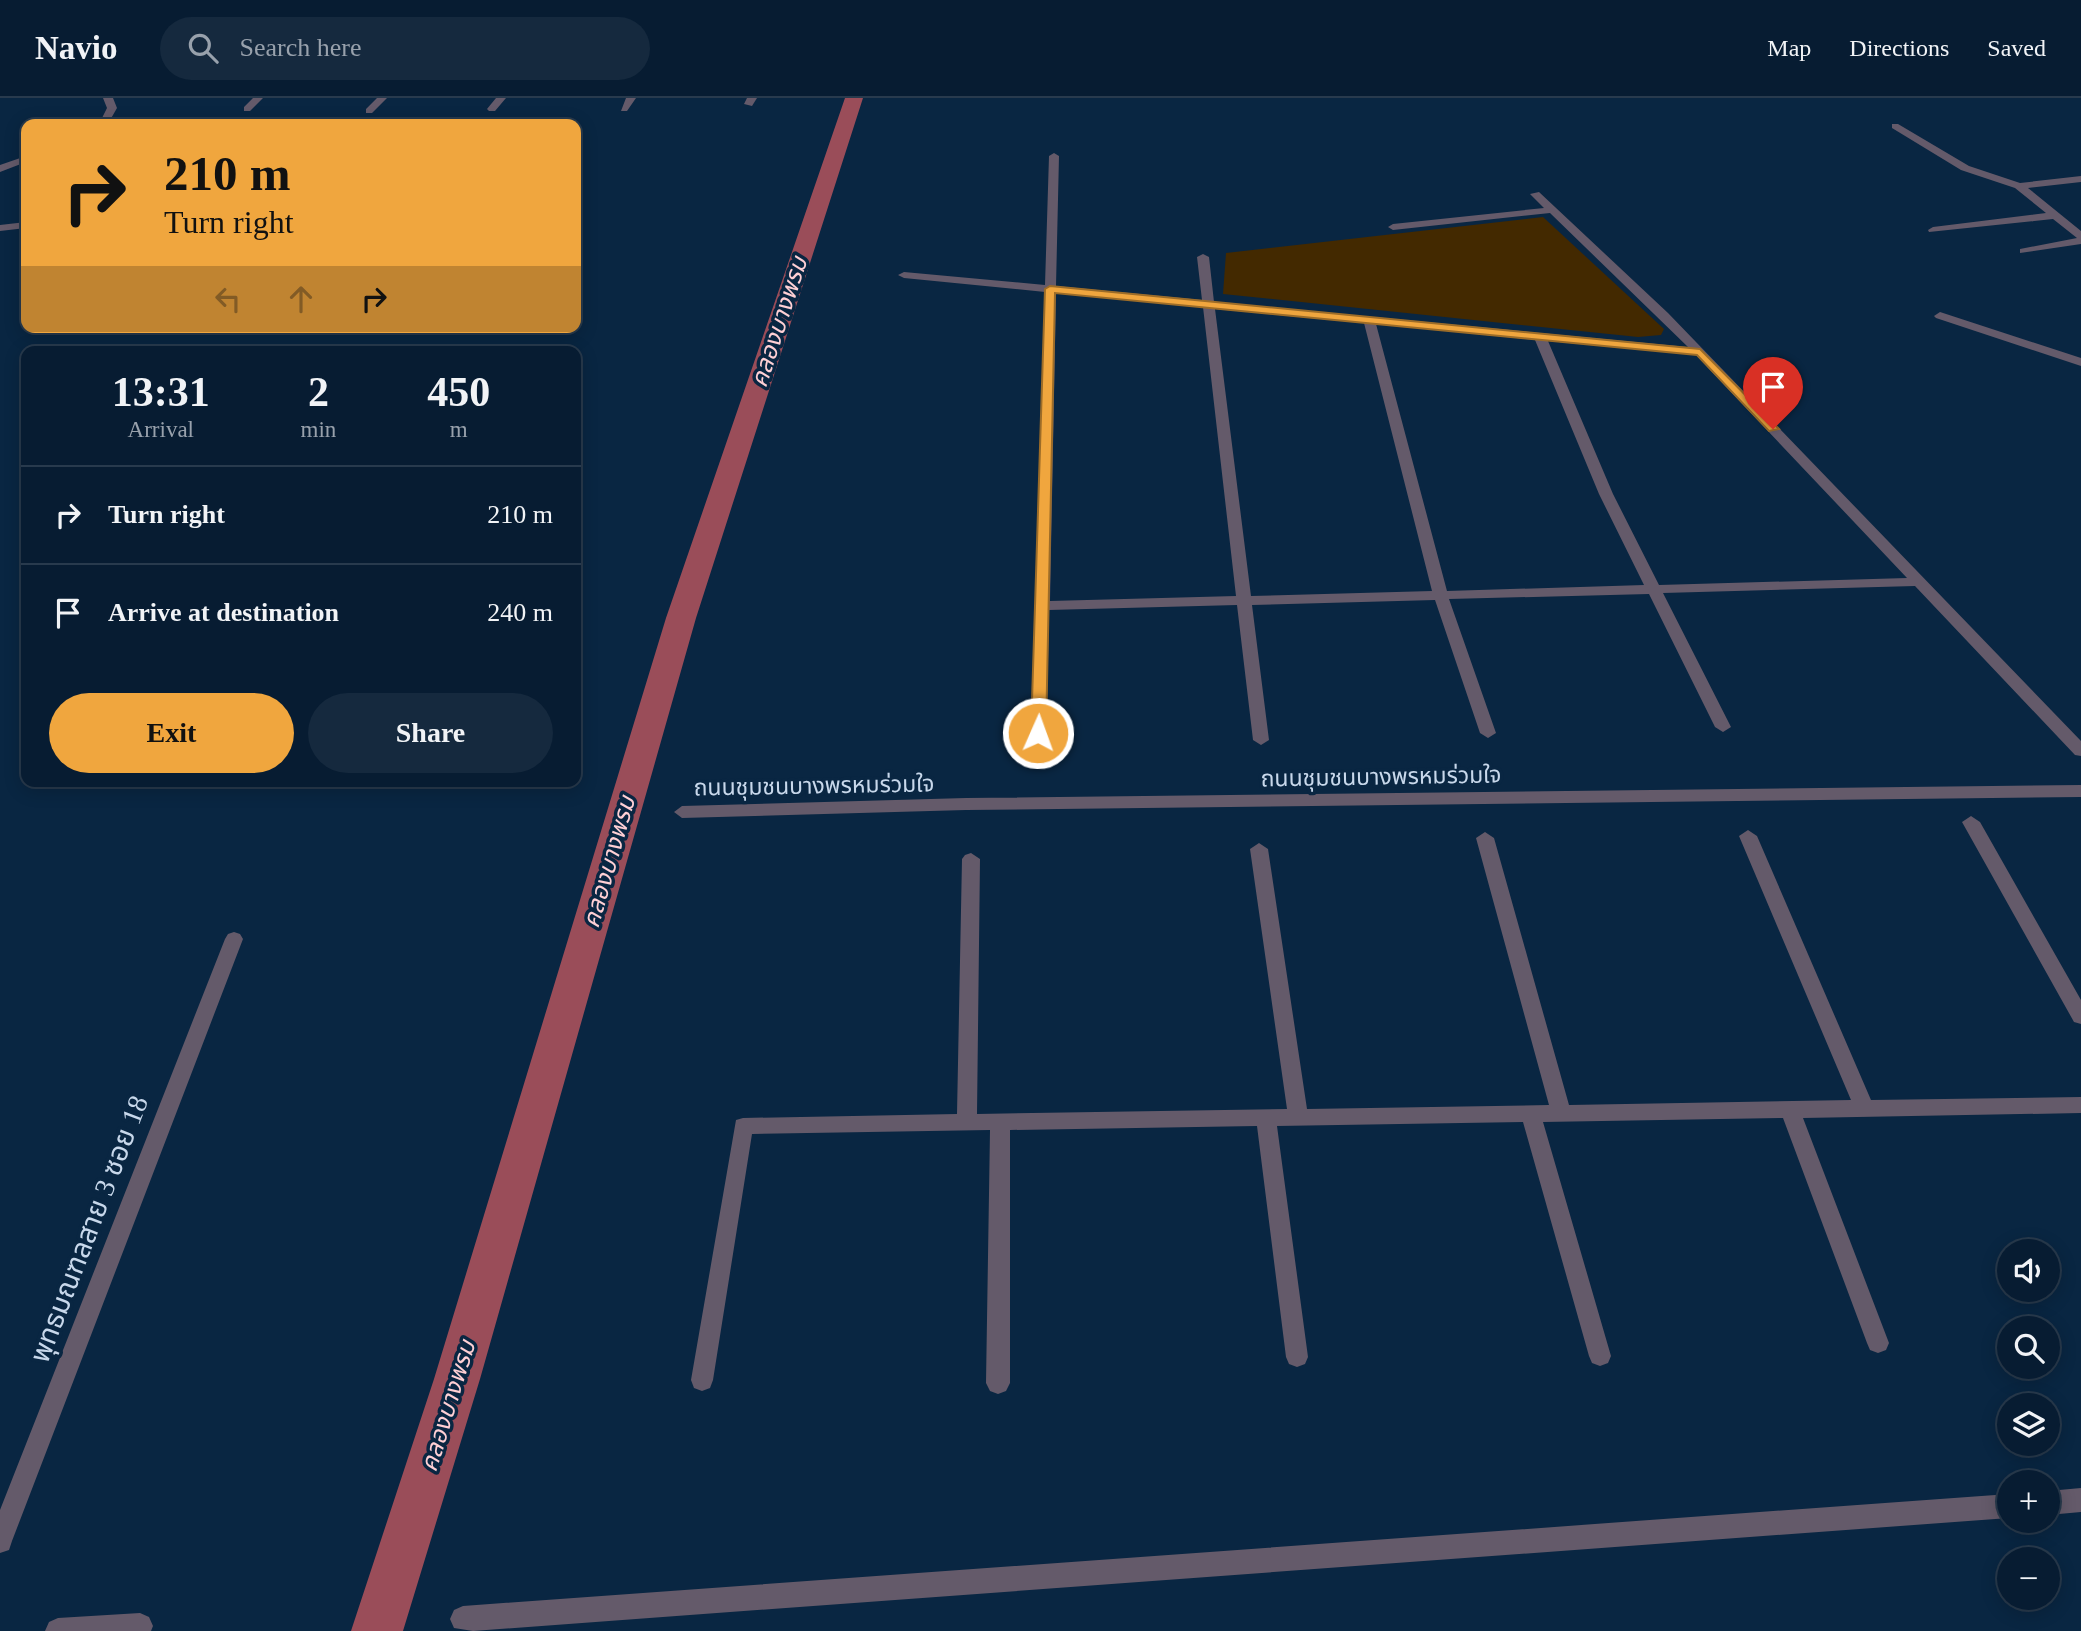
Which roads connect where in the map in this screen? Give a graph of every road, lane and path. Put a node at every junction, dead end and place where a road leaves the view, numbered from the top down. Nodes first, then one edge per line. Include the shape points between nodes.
1 (108, 98) edge
2 (258, 98) edge
3 (382, 98) edge
4 (501, 98) edge
5 (631, 98) edge
6 (624, 108) dead end
7 (247, 109) dead end
8 (492, 109) dead end
9 (369, 111) dead end
10 (106, 119) edge
11 (1895, 127) dead end
12 (1054, 156) dead end
13 (21, 161) edge
14 (0, 169) edge
15 (2081, 179) edge
16 (2019, 186) junction
17 (1535, 194) dead end
18 (1552, 210) junction
19 (2057, 215) junction
20 (21, 226) edge
21 (1392, 227) dead end
22 (0, 228) edge
23 (1933, 230) dead end
24 (2081, 236) edge
25 (2081, 241) edge
26 (2024, 251) dead end
27 (1203, 257) dead end
28 (904, 275) dead end
29 (1050, 289) junction
30 (1209, 304) junction
31 (1940, 316) dead end
32 (1369, 320) junction
33 (1540, 337) junction
34 (1700, 352) junction
35 (2081, 362) edge
36 (1919, 582) junction
37 (1654, 590) junction
38 (1441, 596) junction
39 (1244, 601) junction
40 (1042, 606) junction
41 (1723, 727) dead end
42 (1488, 733) dead end
43 (1261, 740) dead end
44 (2081, 751) edge
45 (1038, 759) dead end
46 (2081, 791) edge
47 (682, 812) dead end
48 (1971, 822) dead end
49 (1748, 836) dead end
50 (1485, 838) dead end
51 (1259, 849) dead end
52 (971, 859) dead end
53 (234, 939) dead end
54 (2081, 1017) edge
55 (2081, 1105) edge
56 (1865, 1109) junction
57 (1790, 1110) junction
58 (1561, 1113) junction
59 (1531, 1114) junction
60 (1298, 1117) junction
61 (1266, 1118) junction
62 (967, 1122) junction
63 (1000, 1122) junction
64 (1878, 1343) dead end
65 (1600, 1356) dead end
66 (1297, 1357) dead end
67 (702, 1380) dead end
68 (998, 1383) dead end
69 (2081, 1500) edge
70 (2060, 1502) edge
71 (1997, 1507) edge
72 (0, 1541) edge
73 (463, 1619) dead end
74 (140, 1626) dead end
75 (58, 1631) edge

1 - 10 street via 112,108
2 - 7 street
3 - 9 street
4 - 8 street
5 - 6 street
11 - 16 street via 1965,168
12 - 29 street
13 - 14 street
15 - 16 street
16 - 19 street
17 - 18 street
18 - 21 street
18 - 34 street
19 - 23 street
19 - 24 street
20 - 22 street
25 - 26 street
27 - 30 street
28 - 29 street
29 - 30 street
29 - 40 street
30 - 32 street
30 - 39 street
31 - 35 street
32 - 33 street
32 - 38 street
33 - 34 street
33 - 37 street via 1606,494
34 - 36 street
36 - 37 street
36 - 44 street
37 - 38 street
37 - 41 street
38 - 39 street
38 - 42 street
39 - 40 street
39 - 43 street
40 - 45 street
46 - 47 street, ถนนชุมชนบางพรหมร่วมใจ via 966,804
48 - 54 street
49 - 56 street
50 - 58 street
51 - 60 street
52 - 62 street
53 - 72 street, พุทธมณฑลสาย 3 ซอย 18
55 - 56 street
56 - 57 street
57 - 58 street
57 - 64 street
58 - 59 street
59 - 60 street
59 - 65 street
60 - 61 street
61 - 63 street
61 - 66 street
62 - 63 street
62 - 67 street via 743,1126
63 - 68 street
69 - 70 street
71 - 73 street
74 - 75 street

